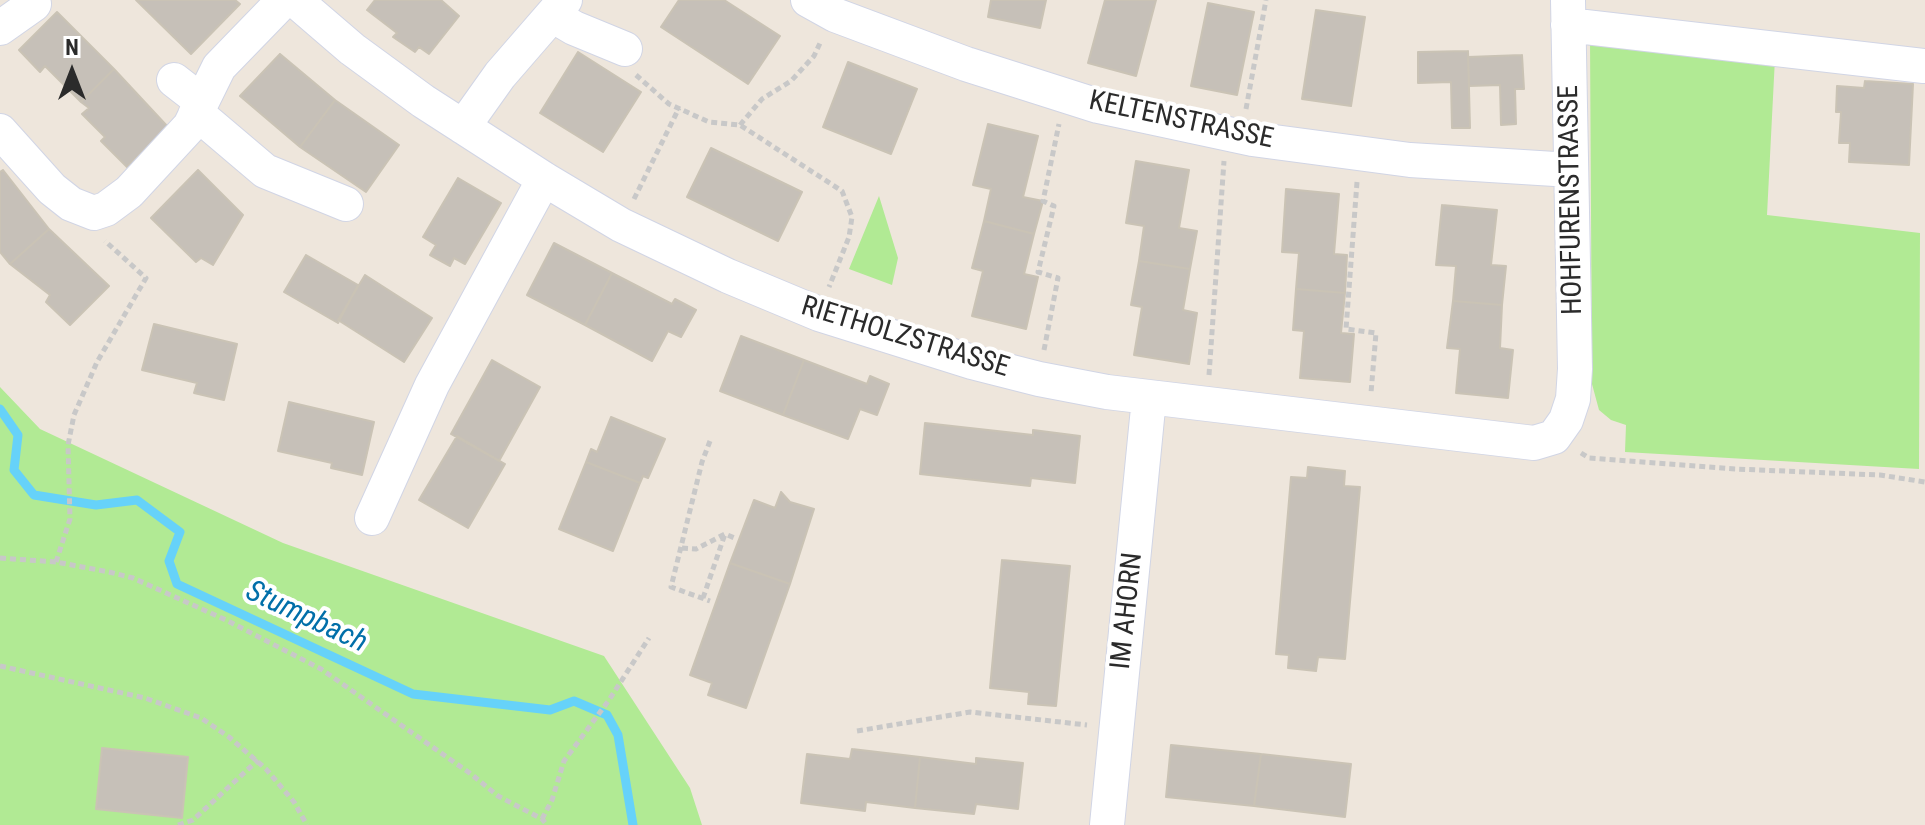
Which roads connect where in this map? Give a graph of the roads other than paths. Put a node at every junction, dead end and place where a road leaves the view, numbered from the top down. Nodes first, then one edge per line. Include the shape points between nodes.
1 (284, 0) edge
2 (295, 0) edge
3 (34, 4) dead end
4 (822, 7) edge
5 (558, 8) edge
6 (1568, 12) edge
7 (0, 28) edge
8 (630, 62) road end
9 (1924, 66) edge
10 (174, 80) dead end
11 (198, 108) junction
12 (463, 127) junction
13 (0, 131) edge
14 (1571, 170) junction
15 (544, 179) junction
16 (346, 204) dead end
17 (1149, 398) junction
18 (1554, 437) joint
19 (372, 518) dead end
20 (1107, 825) edge

1 - 11 street via 219,67
2 - 12 street, RIETHOLZSTRASSE via 352,49
3 - 7 street
4 - 14 street, KELTENSTRASSE via 966,64 1098,106 1241,137 1410,160
5 - 8 street via 574,28
5 - 12 street
6 - 9 street
6 - 14 street, HOHFURENSTRASSE
10 - 11 street
11 - 13 street via 190,126 129,192 94,213 52,189
11 - 16 street via 265,171
12 - 15 street, RIETHOLZSTRASSE
14 - 18 street, HOHFURENSTRASSE via 1575,369 1573,399
15 - 17 street, RIETHOLZSTRASSE via 621,225 819,314 1039,379
15 - 19 street via 432,385
17 - 18 street, RIETHOLZSTRASSE via 1534,443
17 - 20 street, IM AHORN

